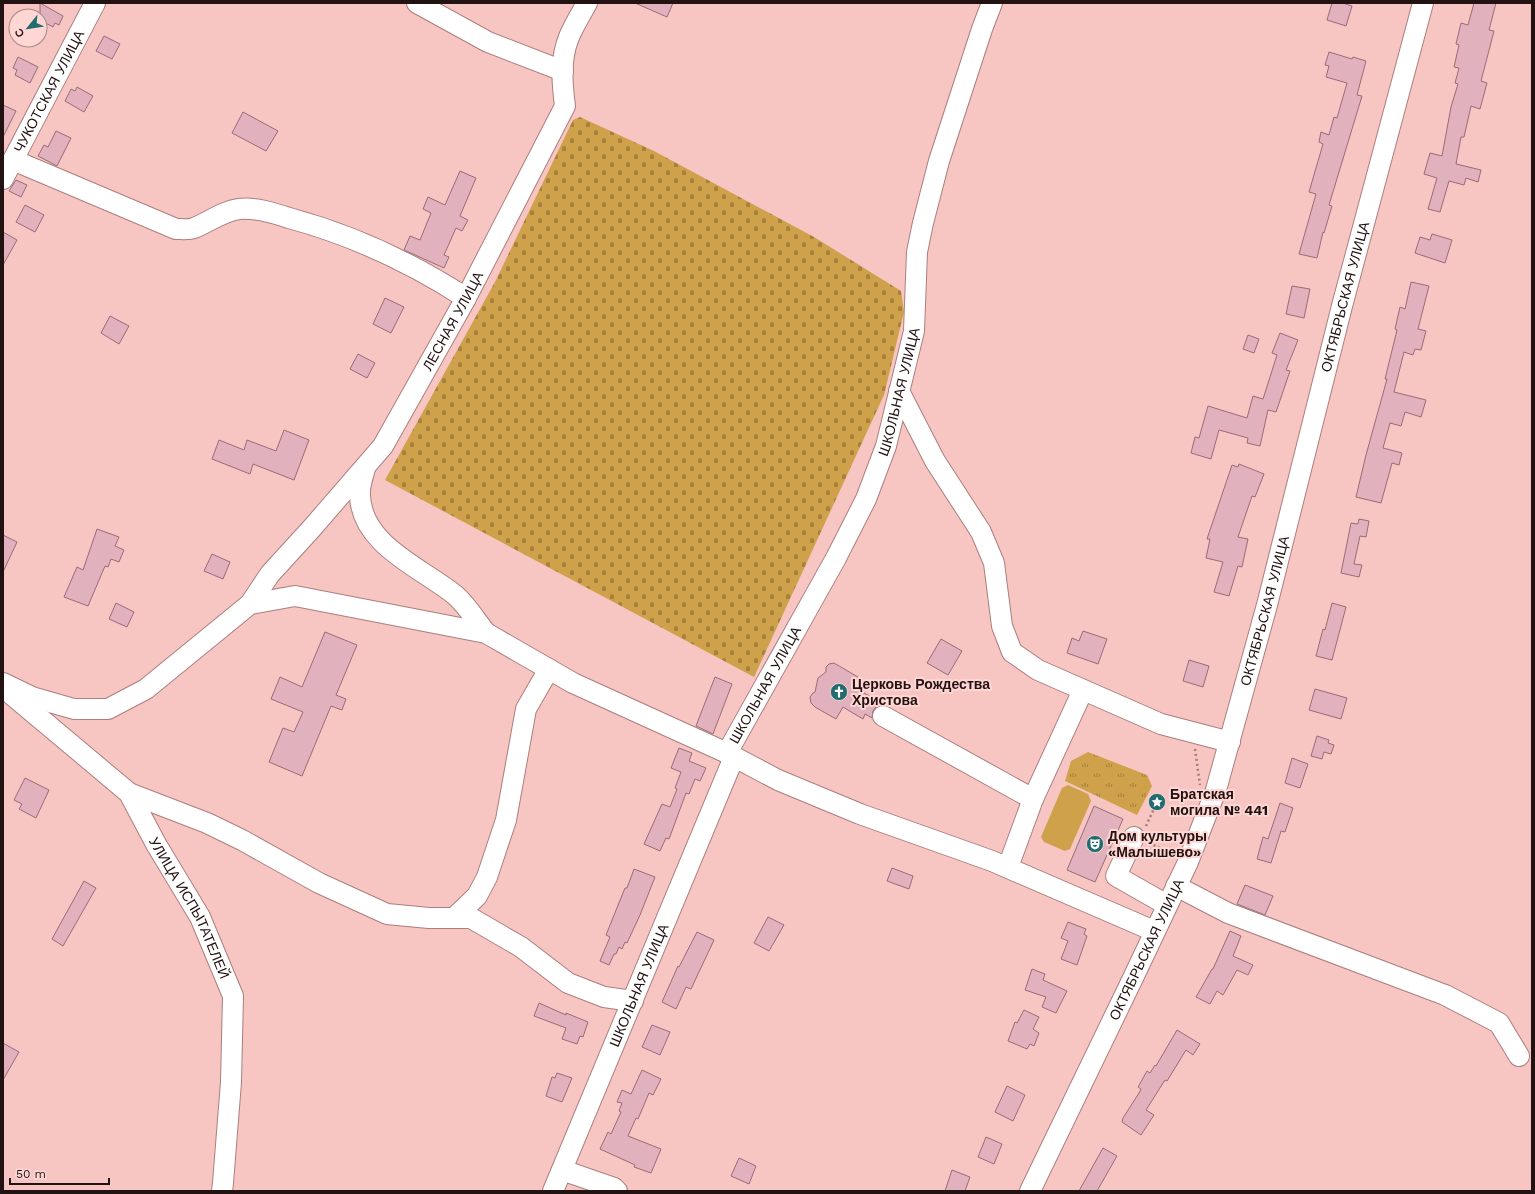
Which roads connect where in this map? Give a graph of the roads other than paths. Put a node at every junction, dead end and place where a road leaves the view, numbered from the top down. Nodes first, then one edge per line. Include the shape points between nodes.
1 (95, 3) edge
2 (417, 3) edge
3 (586, 3) edge
4 (992, 3) edge
5 (1423, 3) edge
6 (563, 71) junction
7 (13, 160) junction
8 (3, 179) edge
9 (466, 298) junction
10 (899, 391) junction
11 (365, 466) junction
12 (250, 604) junction
13 (486, 633) junction
14 (549, 669) junction
15 (3, 683) edge
16 (3, 687) edge
17 (1083, 690) junction
18 (883, 716) dead end
19 (1230, 742) junction
20 (731, 755) junction
21 (129, 793) junction
22 (1033, 799) junction
23 (1137, 838) road end
24 (1008, 867) junction
25 (1176, 886) junction
26 (1167, 905) junction
27 (454, 918) junction
28 (1154, 931) junction
29 (633, 1001) junction
30 (1519, 1056) dead end
31 (562, 1170) junction
32 (222, 1191) edge
33 (553, 1191) edge
34 (617, 1191) edge
35 (1030, 1191) edge

1 - 7 street, ЧУКОТСКАЯ УЛИЦА
2 - 6 street via 488,42
3 - 6 street, ЛЕСНАЯ УЛИЦА via 569,38
4 - 10 street, ШКОЛЬНАЯ УЛИЦА via 939,161 923,223 918,252 914,331
5 - 19 street, ОКТЯБРЬСКАЯ УЛИЦА
6 - 9 street, ЛЕСНАЯ УЛИЦА via 565,106
7 - 8 street, ЧУКОТСКАЯ УЛИЦА
7 - 9 street via 176,229 193,228 238,209 264,210 317,226 402,260
9 - 11 street, ЛЕСНАЯ УЛИЦА via 383,446
10 - 17 street via 936,460 981,532 994,563 1002,626 1012,652 1038,670
10 - 20 street, ШКОЛЬНАЯ УЛИЦА via 886,446 866,499
11 - 12 street, ЛЕСНАЯ УЛИЦА via 270,574
11 - 13 street via 359,495 370,530 387,547 456,596
12 - 13 street via 295,596
12 - 15 street via 146,689 108,709 74,709 32,697
13 - 14 street
14 - 20 street via 573,683
14 - 27 street via 526,708 506,820 487,878 477,896
16 - 21 street, УЛИЦА ИСПЫТАТЕЛЕЙ
17 - 19 street via 1161,724
17 - 22 street
18 - 22 street
19 - 25 street, ОКТЯБРЬСКАЯ УЛИЦА via 1216,790
20 - 24 street via 778,780 860,814
20 - 29 street, ШКОЛЬНАЯ УЛИЦА
21 - 27 street via 206,823 319,883 387,914
21 - 32 street, УЛИЦА ИСПЫТАТЕЛЕЙ via 200,917 234,996 231,1082
22 - 24 street
23 - 26 street via 1116,876
24 - 28 street
25 - 26 street, ОКТЯБРЬСКАЯ УЛИЦА
25 - 30 street via 1228,913 1445,995 1499,1023
26 - 28 street, ОКТЯБРЬСКАЯ УЛИЦА
27 - 29 street via 471,918 522,947 568,983 604,997
28 - 35 street, ОКТЯБРЬСКАЯ УЛИЦА via 1134,978
29 - 31 street, ШКОЛЬНАЯ УЛИЦА
31 - 33 street, ШКОЛЬНАЯ УЛИЦА
31 - 34 street

